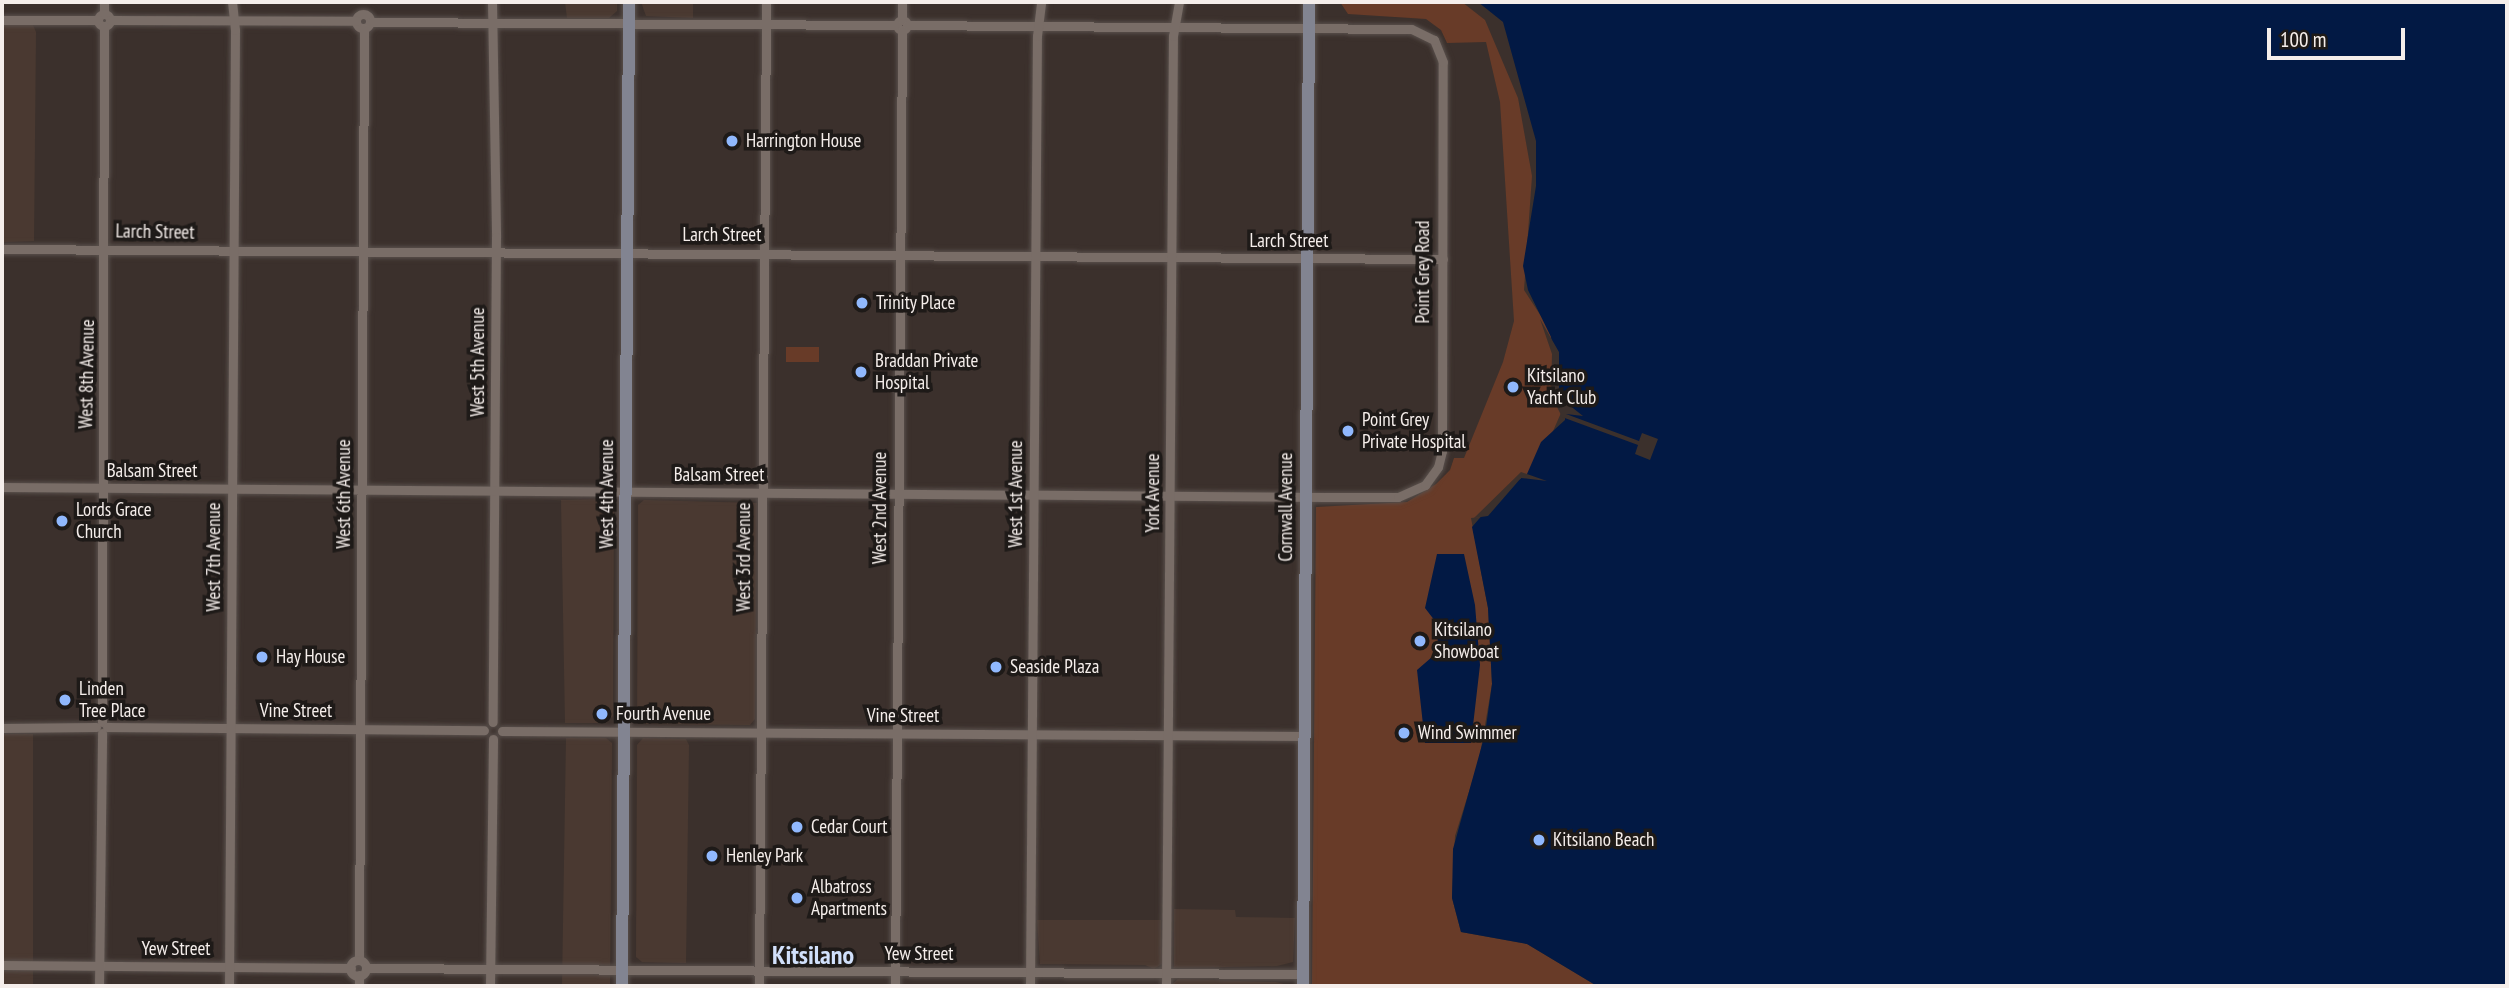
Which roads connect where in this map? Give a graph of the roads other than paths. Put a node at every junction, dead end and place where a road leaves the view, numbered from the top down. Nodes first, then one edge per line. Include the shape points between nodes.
1 (104, 2) edge
2 (232, 2) edge
3 (362, 2) edge
4 (492, 2) edge
5 (629, 2) edge
6 (766, 2) edge
7 (902, 2) edge
8 (1041, 2) edge
9 (1179, 2) edge
10 (1308, 2) edge
11 (2, 20) edge
12 (104, 20) junction
13 (234, 21) junction
14 (363, 21) junction
15 (494, 23) junction
16 (629, 24) junction
17 (765, 24) junction
18 (902, 25) junction
19 (1040, 25) junction
20 (1176, 28) junction
21 (1309, 28) junction
22 (2, 248) edge
23 (106, 249) junction
24 (234, 250) junction
25 (363, 251) junction
26 (496, 252) junction
27 (628, 253) junction
28 (764, 253) junction
29 (901, 254) junction
30 (1035, 256) junction
31 (1172, 256) junction
32 (1307, 258) junction
33 (1443, 260) junction
34 (1430, 479) joint
35 (2, 488) edge
36 (103, 488) junction
37 (232, 489) junction
38 (494, 490) junction
39 (362, 491) junction
40 (626, 492) junction
41 (762, 492) junction
42 (898, 494) junction
43 (1033, 494) junction
44 (1170, 495) junction
45 (1306, 496) junction
46 (493, 722) junction
47 (102, 727) junction
48 (2, 728) edge
49 (231, 728) junction
50 (360, 729) junction
51 (484, 730) junction
52 (502, 731) junction
53 (624, 731) junction
54 (761, 732) junction
55 (897, 733) junction
56 (1031, 734) junction
57 (1169, 735) junction
58 (1305, 736) junction
59 (493, 739) junction
60 (359, 960) junction
61 (2, 965) edge
62 (99, 966) junction
63 (229, 967) junction
64 (351, 968) junction
65 (490, 969) junction
66 (623, 970) junction
67 (759, 971) junction
68 (362, 972) junction
69 (895, 972) junction
70 (1030, 973) junction
71 (1167, 974) junction
72 (1303, 980) edge
73 (99, 986) edge
74 (229, 986) edge
75 (359, 986) edge
76 (490, 986) edge
77 (622, 986) edge
78 (759, 986) edge
79 (895, 986) edge
80 (1030, 986) edge
81 (1167, 986) edge

1 - 12 street, West 8th Avenue
2 - 13 street, West 7th Avenue
3 - 14 street, West 6th Avenue
4 - 15 street, West 5th Avenue
5 - 16 main road, West 4th Avenue
6 - 17 street, West 3rd Avenue
7 - 18 street, West 2nd Avenue
8 - 19 street, West 1st Avenue
9 - 20 street, York Avenue
10 - 21 main road
11 - 12 street
12 - 13 street
12 - 23 street, West 8th Avenue
13 - 14 street
13 - 24 street, West 7th Avenue
14 - 15 street
14 - 25 street, West 6th Avenue
15 - 16 street
15 - 26 street, West 5th Avenue
16 - 17 street
16 - 27 main road, West 4th Avenue
17 - 18 street
17 - 28 street, West 3rd Avenue
18 - 19 street
18 - 29 street, West 2nd Avenue
19 - 20 street
19 - 30 street, West 1st Avenue
20 - 21 street
20 - 31 street, York Avenue
21 - 32 main road, Cornwall Avenue
21 - 33 street, Point Grey Road via 1411,29 1434,40 1443,62
22 - 23 street, Larch Street
23 - 24 street, Larch Street
23 - 36 street, West 8th Avenue
24 - 25 street, Larch Street
24 - 37 street, West 7th Avenue
25 - 26 street, Larch Street
25 - 39 street, West 6th Avenue
26 - 27 street, Larch Street
26 - 38 street, West 5th Avenue
27 - 28 street, Larch Street
27 - 40 main road, West 4th Avenue
28 - 29 street, Larch Street
28 - 41 street, West 3rd Avenue
29 - 30 street, Larch Street
29 - 42 street, West 2nd Avenue
30 - 31 street, Larch Street
30 - 43 street, West 1st Avenue
31 - 32 street, Larch Street
31 - 44 street, York Avenue
32 - 33 street, Larch Street
32 - 45 main road, Cornwall Avenue
33 - 34 street, Point Grey Road via 1442,452
34 - 45 street, Balsam Street via 1418,490 1398,497
35 - 36 street, Balsam Street
36 - 37 street, Balsam Street
36 - 47 street, West 8th Avenue
37 - 39 street, Balsam Street
37 - 49 street, West 7th Avenue
38 - 39 street, Balsam Street
38 - 40 street, Balsam Street
38 - 46 street, West 5th Avenue
39 - 50 street, West 6th Avenue
40 - 41 street, Balsam Street
40 - 53 main road, West 4th Avenue
41 - 42 street, Balsam Street
41 - 54 street, West 3rd Avenue
42 - 43 street, Balsam Street
42 - 55 street, West 2nd Avenue
43 - 44 street, Balsam Street
43 - 56 street, West 1st Avenue
44 - 45 street, Balsam Street
44 - 57 street, York Avenue
45 - 58 main road, Cornwall Avenue
46 - 51 street
46 - 52 street
47 - 48 street, Vine Street
47 - 49 street, Vine Street
47 - 62 street, West 8th Avenue
49 - 50 street, Vine Street
49 - 63 street, West 7th Avenue
50 - 51 street, Vine Street
50 - 60 street, West 6th Avenue
51 - 59 street
52 - 53 street, Vine Street
52 - 59 street
53 - 54 street, Vine Street
53 - 66 main road, West 4th Avenue
54 - 55 street, Vine Street
54 - 67 street, West 3rd Avenue
55 - 56 street, Vine Street
55 - 69 street, West 2nd Avenue
56 - 57 street, Vine Street
56 - 70 street, West 1st Avenue
57 - 58 street, Vine Street
57 - 71 street, York Avenue
58 - 72 main road, Cornwall Avenue
59 - 65 street
60 - 64 street
60 - 68 street
61 - 62 street, Yew Street
62 - 63 street, Yew Street
62 - 73 street, West 8th Avenue
63 - 64 street, Yew Street
63 - 74 street, West 7th Avenue
64 - 68 street
65 - 66 street, Yew Street
65 - 68 street, Yew Street
65 - 76 street
66 - 67 street, Yew Street
66 - 77 main road, West 4th Avenue
67 - 69 street, Yew Street
67 - 78 street, West 3rd Avenue
68 - 75 street
69 - 70 street, Yew Street
69 - 79 street, West 2nd Avenue
70 - 71 street, Yew Street
70 - 80 street, West 1st Avenue
71 - 72 street, Yew Street
71 - 81 street, York Avenue

